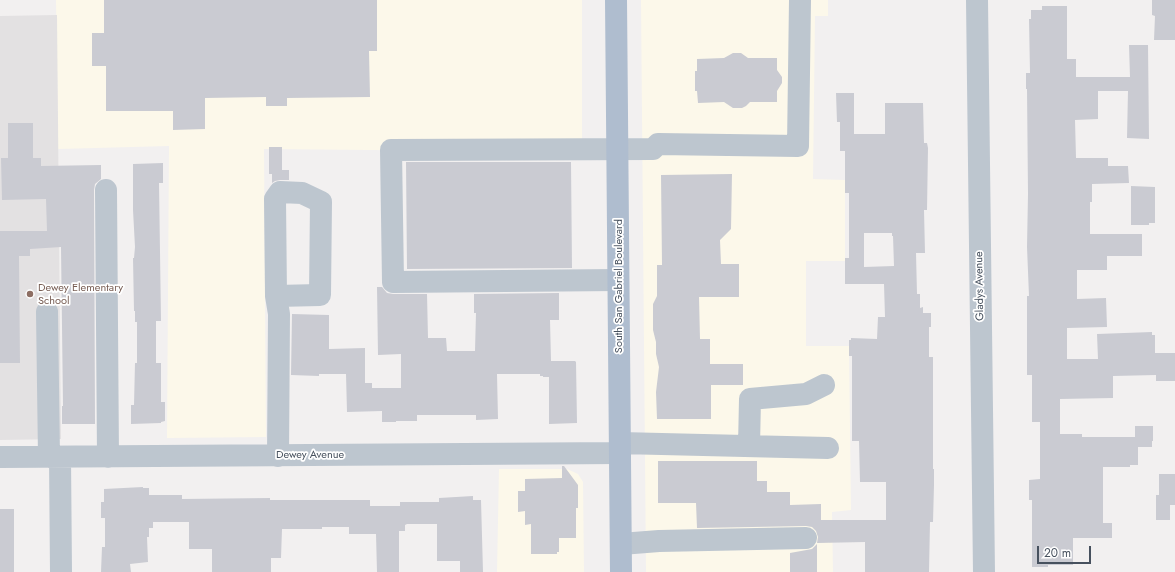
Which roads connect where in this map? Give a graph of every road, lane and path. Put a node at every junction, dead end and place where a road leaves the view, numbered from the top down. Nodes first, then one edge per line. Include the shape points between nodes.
1 (616, 0) edge
2 (800, 0) edge
3 (977, 0) edge
4 (618, 143) junction
5 (106, 190) dead end
6 (618, 280) junction
7 (276, 296) junction
8 (47, 312) dead end
9 (824, 385) dead end
10 (749, 446) junction
11 (620, 448) junction
12 (828, 448) dead end
13 (278, 456) junction
14 (0, 457) edge
15 (54, 457) junction
16 (108, 457) junction
17 (806, 538) dead end
18 (621, 544) junction
19 (61, 572) edge
20 (621, 572) edge
21 (984, 572) edge

1 - 4 main road, South San Gabriel Boulevard
2 - 4 street via 798,146 658,144 653,138
3 - 21 street, Gladys Avenue
4 - 6 main road, South San Gabriel Boulevard
4 - 6 street via 574,149 391,150 393,282
5 - 16 street
6 - 11 main road, South San Gabriel Boulevard
7 - 7 street via 320,295 321,202 302,193 280,192 275,199
7 - 13 street via 279,314
8 - 15 street
9 - 10 street via 806,394 750,399
10 - 11 street, Dewey Avenue
10 - 12 street, Dewey Avenue
11 - 13 street, Dewey Avenue
11 - 18 main road, South San Gabriel Boulevard
13 - 16 street, Dewey Avenue
14 - 15 street, Dewey Avenue
15 - 16 street, Dewey Avenue
15 - 19 street
17 - 18 street
18 - 20 main road, South San Gabriel Boulevard

